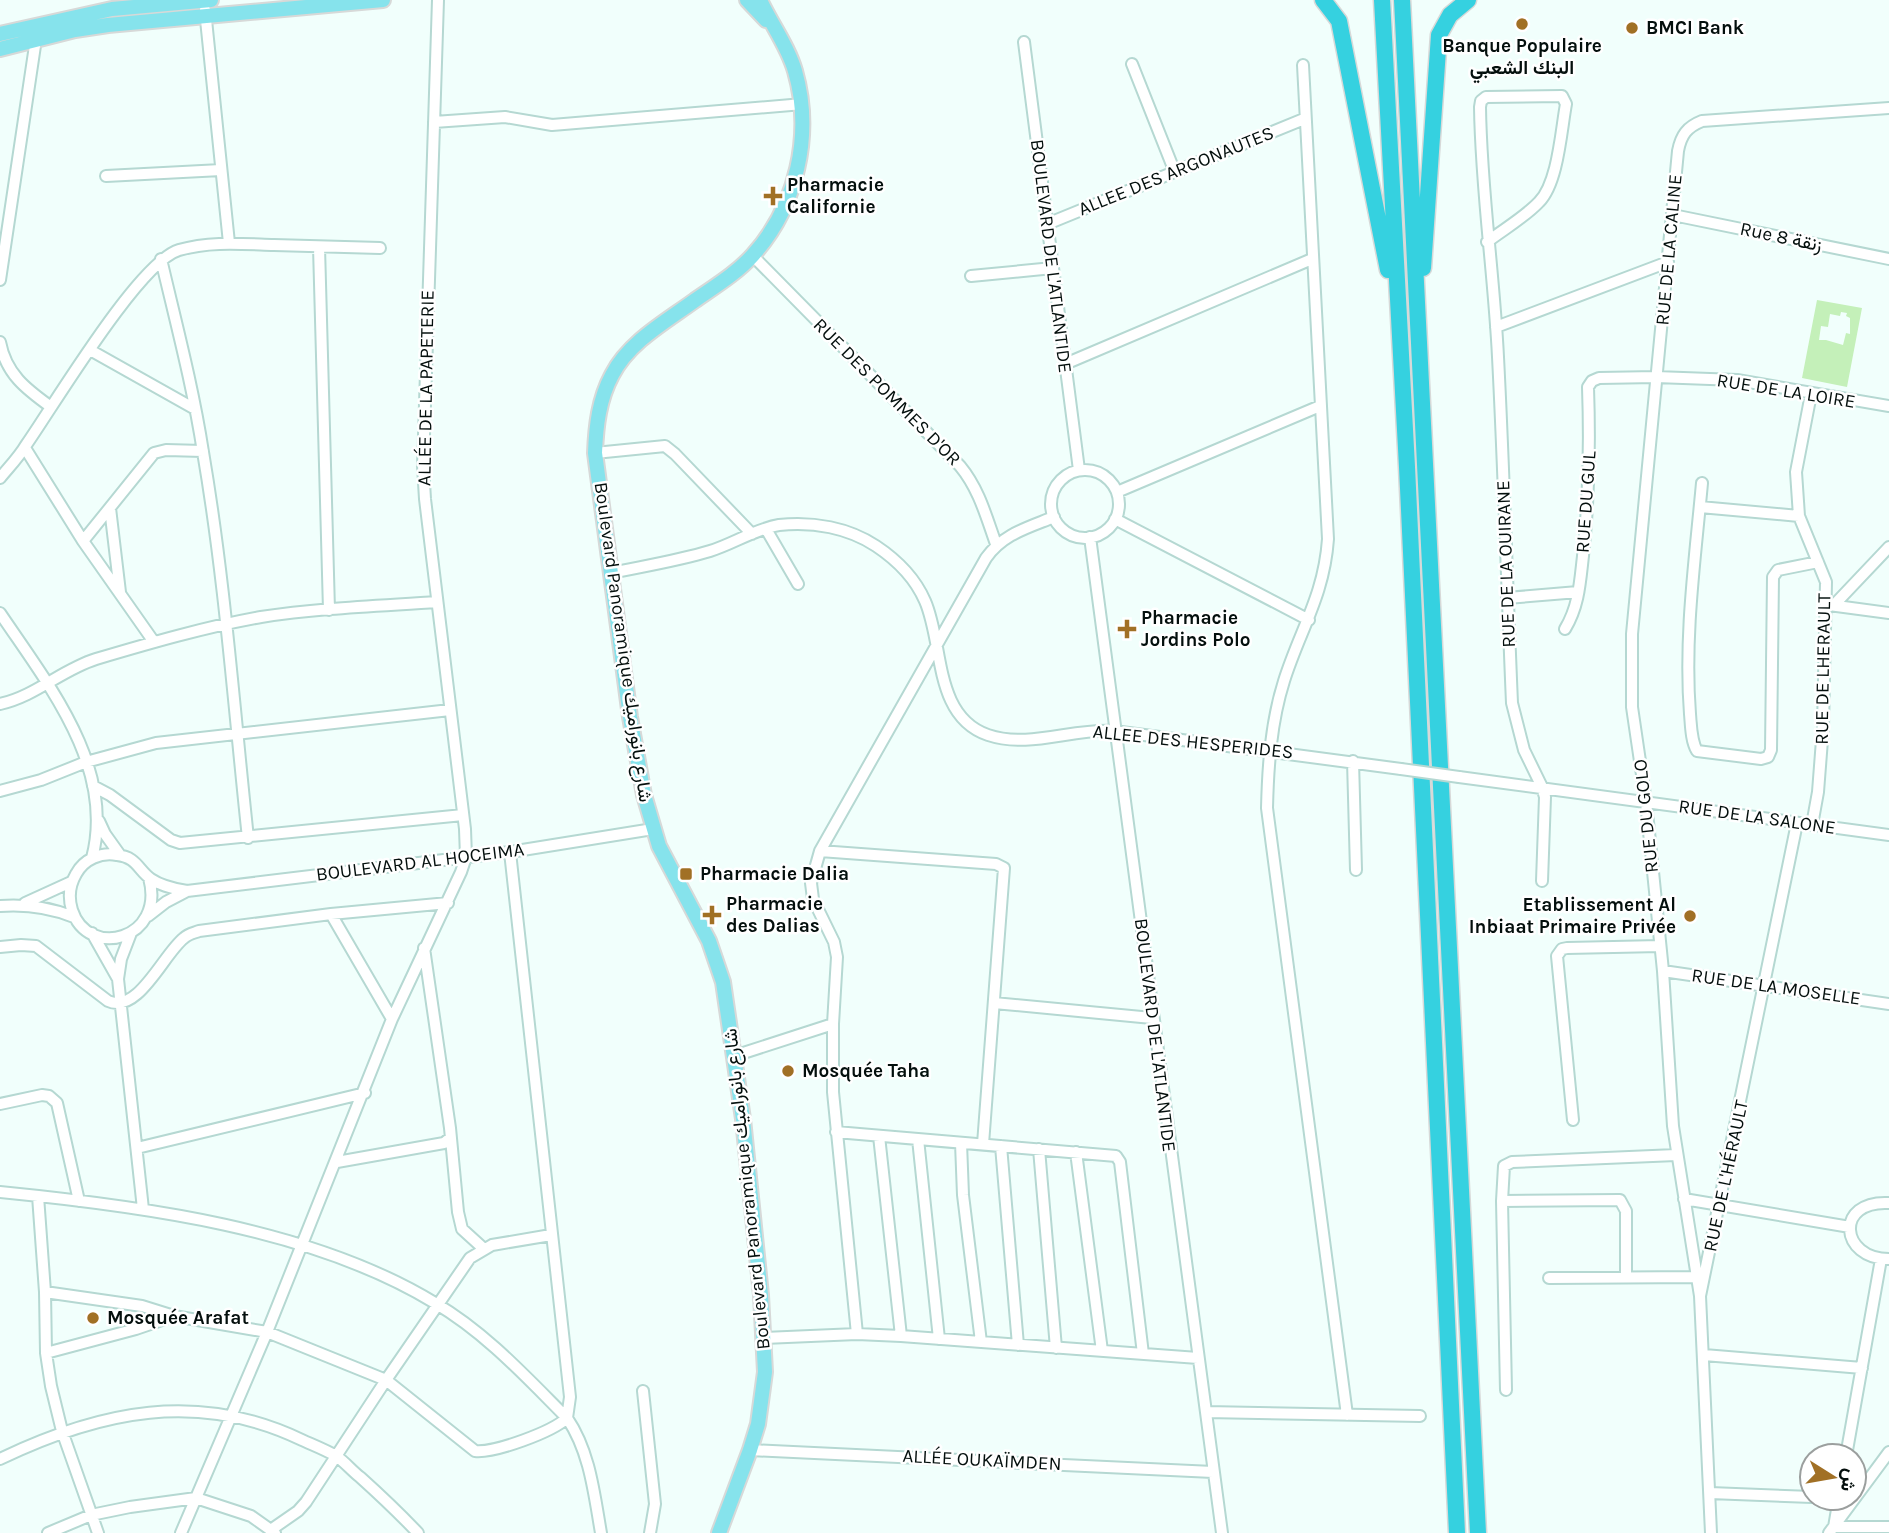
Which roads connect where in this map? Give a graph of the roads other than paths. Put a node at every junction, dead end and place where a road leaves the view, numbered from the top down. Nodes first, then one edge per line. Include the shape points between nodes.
1 (204, 0) edge
2 (211, 0) edge
3 (383, 0) edge
4 (438, 0) edge
5 (747, 0) edge
6 (760, 0) edge
7 (770, 0) edge
8 (1322, 0) edge
9 (1339, 0) edge
10 (1382, 0) edge
11 (1402, 0) edge
12 (1468, 0) edge
13 (156, 2) edge
14 (205, 16) junction
15 (1339, 21) junction
16 (770, 23) junction
17 (0, 34) edge
18 (36, 39) junction
19 (1024, 42) dead end
20 (0, 49) edge
21 (1132, 64) dead end
22 (1303, 65) dead end
23 (803, 104) junction
24 (1889, 107) edge
25 (1304, 119) junction
26 (434, 122) junction
27 (221, 170) junction
28 (1174, 170) junction
29 (106, 176) dead end
30 (1673, 215) junction
31 (1047, 223) junction
32 (1488, 242) junction
33 (229, 243) junction
34 (319, 247) junction
35 (380, 248) dead end
36 (753, 256) junction
37 (161, 259) junction
38 (1312, 259) junction
39 (1889, 259) edge
40 (1668, 262) junction
41 (1053, 268) junction
42 (971, 276) dead end
43 (0, 280) edge
44 (1398, 317) junction
45 (1496, 327) junction
46 (0, 342) edge
47 (1418, 349) junction
48 (90, 350) junction
49 (1065, 364) junction
50 (1656, 377) junction
51 (1599, 378) joint
52 (1811, 394) junction
53 (1320, 406) junction
54 (1889, 406) edge
55 (51, 407) junction
56 (195, 409) junction
57 (25, 448) junction
58 (203, 451) junction
59 (595, 453) junction
60 (1079, 470) junction
61 (0, 478) edge
62 (1702, 483) dead end
63 (1116, 492) junction
64 (1700, 507) junction
65 (110, 508) junction
66 (1800, 516) junction
67 (1054, 517) junction
68 (1115, 519) junction
69 (766, 528) junction
70 (752, 534) junction
71 (1090, 537) junction
72 (83, 541) junction
73 (996, 544) junction
74 (1889, 547) edge
75 (1818, 562) junction
76 (611, 573) junction
77 (798, 584) dead end
78 (1578, 592) junction
79 (120, 596) junction
80 (1507, 598) junction
81 (437, 602) junction
82 (1830, 605) junction
83 (329, 610) junction
84 (0, 612) edge
85 (1889, 613) edge
86 (1309, 620) junction
87 (227, 624) junction
88 (1565, 629) dead end
89 (154, 642) junction
90 (936, 647) junction
91 (47, 683) junction
92 (0, 704) edge
93 (450, 710) junction
94 (1114, 730) junction
95 (236, 733) junction
96 (1270, 750) junction
97 (1353, 761) junction
98 (86, 762) junction
99 (1459, 777) joint
100 (93, 786) junction
101 (1542, 788) junction
102 (0, 791) edge
103 (1646, 802) junction
104 (463, 815) junction
105 (97, 818) junction
106 (1797, 823) junction
107 (1812, 825) junction
108 (653, 829) junction
109 (1889, 835) edge
110 (248, 838) junction
111 (820, 851) junction
112 (510, 852) junction
113 (120, 855) junction
114 (466, 857) junction
115 (92, 858) junction
116 (1356, 870) dead end
117 (149, 878) junction
118 (1542, 881) dead end
119 (71, 883) junction
120 (187, 891) junction
121 (447, 903) junction
122 (22, 904) junction
123 (0, 906) edge
124 (331, 914) junction
125 (148, 916) junction
126 (74, 917) junction
127 (92, 933) junction
128 (131, 933) junction
129 (1660, 946) junction
130 (0, 947) edge
131 (424, 948) junction
132 (1663, 971) junction
133 (118, 979) junction
134 (1765, 986) junction
135 (994, 1003) junction
136 (121, 1004) junction
137 (1889, 1004) edge
138 (1152, 1018) junction
139 (392, 1019) junction
140 (833, 1024) junction
141 (734, 1056) junction
142 (365, 1093) junction
143 (0, 1104) edge
144 (1573, 1121) dead end
145 (836, 1132) junction
146 (879, 1136) junction
147 (450, 1138) junction
148 (918, 1139) junction
149 (961, 1143) junction
150 (983, 1144) junction
151 (1001, 1146) junction
152 (137, 1148) junction
153 (1039, 1149) junction
154 (1076, 1152) junction
155 (1676, 1155) junction
156 (337, 1162) junction
157 (0, 1192) edge
158 (38, 1196) junction
159 (1888, 1198) edge
160 (1684, 1199) junction
161 (79, 1200) junction
162 (1502, 1201) junction
163 (1720, 1204) junction
164 (144, 1209) junction
165 (1850, 1227) junction
166 (551, 1236) junction
167 (301, 1245) junction
168 (484, 1249) junction
169 (1885, 1259) edge
170 (1626, 1277) junction
171 (1698, 1277) junction
172 (1549, 1278) dead end
173 (45, 1292) junction
174 (1700, 1296) junction
175 (438, 1304) junction
176 (174, 1316) junction
177 (267, 1332) junction
178 (857, 1334) junction
179 (901, 1336) junction
180 (764, 1338) junction
181 (939, 1339) junction
182 (981, 1342) junction
183 (1018, 1345) junction
184 (1056, 1348) junction
185 (1102, 1351) junction
186 (46, 1353) junction
187 (1143, 1354) junction
188 (1704, 1355) junction
189 (1198, 1358) junction
190 (1862, 1368) junction
191 (386, 1381) junction
192 (1506, 1390) dead end
193 (643, 1391) dead end
194 (1206, 1412) junction
195 (230, 1415) junction
196 (1347, 1415) junction
197 (1420, 1416) dead end
198 (567, 1418) junction
199 (62, 1431) junction
200 (1849, 1442) edge
201 (750, 1450) junction
202 (1889, 1452) edge
203 (336, 1456) junction
204 (0, 1459) edge
205 (1213, 1472) junction
206 (1710, 1493) junction
207 (1798, 1496) edge
208 (196, 1498) junction
209 (1836, 1512) edge
210 (90, 1514) junction
211 (1889, 1527) edge
212 (1832, 1530) edge
213 (274, 1531) edge
214 (48, 1533) edge
215 (98, 1533) edge
216 (181, 1533) edge
217 (418, 1533) edge
218 (601, 1533) edge
219 (650, 1533) edge
220 (719, 1533) edge
221 (1222, 1533) edge
222 (1457, 1533) edge
223 (1478, 1533) edge
224 (1711, 1533) edge

1 - 2 main road
1 - 13 main road
1 - 14 street
3 - 14 main road
4 - 26 street, ALLÉE DE LA PAPETERIE
5 - 16 main road, Boulevard Panoramique شارع بانوراميك
6 - 16 main road, Boulevard Panoramique شارع بانوراميك
7 - 16 main road
8 - 15 highway
9 - 15 highway
10 - 44 highway
11 - 47 highway
12 - 47 highway via 1450,15 1438,35
13 - 17 main road
14 - 18 main road via 108,25
14 - 27 street
15 - 44 highway
16 - 23 main road, Boulevard Panoramique شارع بانوراميك via 795,68
18 - 20 main road
18 - 43 street
19 - 31 street, BOULEVARD DE L'ATLANTIDE
21 - 28 street
22 - 25 street
23 - 26 street via 552,125 505,117
23 - 36 main road, Boulevard Panoramique شارع بانوراميك via 799,164 786,204
24 - 30 street, RUE DE LA CALINE via 1716,118 1690,126 1680,139
25 - 28 street, ALLEE DES ARGONAUTES
25 - 38 street
26 - 81 street, ALLÉE DE LA PAPETERIE via 423,466
27 - 29 street
27 - 33 street
28 - 31 street, ALLEE DES ARGONAUTES
30 - 39 street, Rue 8 زنقة
30 - 40 street, RUE DE LA CALINE
31 - 41 street, BOULEVARD DE L'ATLANTIDE
32 - 32 street, RUE DE LA OUIRANE via 1480,156 1481,101 1486,97 1562,96 1566,104 1553,177 1546,192 1540,202
32 - 45 street, RUE DE LA OUIRANE
33 - 34 street
33 - 37 street via 201,245
34 - 35 street
34 - 83 street
36 - 59 main road, Boulevard Panoramique شارع بانوراميك via 638,341 613,374 601,402
36 - 73 street, RUE DES POMMES D'OR via 960,466 981,498
37 - 48 street
37 - 56 street
38 - 49 street
38 - 53 street
40 - 45 street
40 - 50 street, RUE DE LA CALINE
41 - 42 street
41 - 49 street, BOULEVARD DE L'ATLANTIDE
44 - 222 highway
45 - 80 street, RUE DE LA OUIRANE
46 - 55 street via 11,373
47 - 223 highway
48 - 55 street
48 - 56 street
49 - 60 street, BOULEVARD DE L'ATLANTIDE
50 - 51 street, RUE DE LA LOIRE
50 - 52 street, RUE DE LA LOIRE via 1737,380
50 - 103 street, RUE DU GOLO via 1632,634 1632,707
51 - 78 street, RUE DU GUL via 1588,387 1590,480
52 - 54 street, RUE DE LA LOIRE
52 - 66 street, RUE DE LHERAULT via 1796,466
53 - 63 street
53 - 86 street via 1328,539 1322,584
55 - 57 street
56 - 58 street
57 - 61 street
57 - 72 street
58 - 65 street via 154,453
58 - 87 street
59 - 70 street via 664,446
59 - 76 main road, Boulevard Panoramique شارع بانوراميك
60 - 63 street via 1103,475
60 - 67 street via 1063,477 1055,488
62 - 64 street
63 - 68 street
64 - 66 street
64 - 75 street via 1688,671 1697,751 1768,757 1773,578 1778,570
65 - 72 street
65 - 79 street
66 - 75 street, RUE DE LHERAULT
67 - 71 street via 1070,534
67 - 73 street
68 - 71 street via 1106,530
68 - 86 street
69 - 70 street, ALLEE DES HESPERIDES
69 - 77 street
69 - 90 street, ALLEE DES HESPERIDES via 836,528 893,557 925,601
70 - 76 street, ALLEE DES HESPERIDES via 709,551
71 - 94 street, BOULEVARD DE L'ATLANTIDE
72 - 79 street
73 - 90 street
74 - 82 street
75 - 82 street, RUE DE LHERAULT
76 - 108 main road, Boulevard Panoramique شارع بانوراميك via 639,771
78 - 80 street
78 - 88 street, RUE DU GUL
79 - 89 street
80 - 101 street, RUE DE LA OUIRANE via 1512,703 1524,750
81 - 83 street
81 - 93 street, ALLÉE DE LA PAPETERIE
82 - 85 street
82 - 107 street, RUE DE LHERAULT
83 - 87 street
84 - 91 street
86 - 96 street via 1283,683
87 - 89 street
87 - 95 street
89 - 91 street via 72,668
90 - 94 street, ALLEE DES HESPERIDES via 944,688 954,706 986,734 1011,740
90 - 111 street
91 - 92 street
91 - 98 street
93 - 95 street
93 - 104 street, ALLÉE DE LA PAPETERIE
94 - 96 street, ALLEE DES HESPERIDES
94 - 138 street, BOULEVARD DE L'ATLANTIDE
95 - 98 street via 156,743
95 - 110 street
96 - 97 street, ALLEE DES HESPERIDES
96 - 196 street via 1268,828
97 - 99 street, ALLEE DES HESPERIDES, bridge
97 - 116 street
98 - 100 street
98 - 102 street
99 - 101 street, RUE DE LA SALONE
100 - 105 street
100 - 110 street via 175,842
101 - 103 street, RUE DE LA SALONE
101 - 118 street, RUE DE LA OUIRANE
103 - 106 street, RUE DE LA SALONE
103 - 129 street, RUE DU GOLO
104 - 110 street
104 - 114 street, ALLÉE DE LA PAPETERIE
105 - 113 street
105 - 115 street
106 - 107 street, RUE DE LA SALONE
106 - 134 street, RUE DE L'HÉRAULT
107 - 109 street, RUE DE LA SALONE
108 - 112 street, BOULEVARD AL HOCEIMA
108 - 141 main road, Boulevard Panoramique شارع بانوراميك via 709,941 723,982
111 - 135 street via 996,863 1004,868
111 - 140 street via 811,883 837,957
112 - 114 street, BOULEVARD AL HOCEIMA
112 - 166 street
113 - 115 street
113 - 117 street via 132,860
114 - 120 street, BOULEVARD AL HOCEIMA
114 - 121 street
115 - 119 street via 79,868
117 - 120 street, BOULEVARD AL HOCEIMA
117 - 125 street via 152,904
119 - 122 street
119 - 126 street
120 - 125 street, BOULEVARD AL HOCEIMA
121 - 124 street
121 - 131 street
122 - 123 street
122 - 126 street
124 - 136 street via 190,934 139,992
124 - 139 street
125 - 128 street
126 - 127 street
127 - 128 street via 104,938
127 - 133 street
128 - 133 street
129 - 132 street, RUE DU GOLO
129 - 144 street via 1559,951 1556,961
130 - 136 street via 36,946 108,1001
131 - 139 street
131 - 147 street
132 - 134 street, RUE DE LA MOSELLE
132 - 155 street, RUE DU GOLO
133 - 136 street
134 - 137 street, RUE DE LA MOSELLE
134 - 163 street, RUE DE L'HÉRAULT
135 - 138 street
135 - 150 street
136 - 152 street
138 - 189 street, BOULEVARD DE L'ATLANTIDE
139 - 142 street
140 - 141 street
140 - 145 street
141 - 180 main road, Boulevard Panoramique شارع بانوراميك
142 - 152 street
142 - 156 street
143 - 161 street via 42,1095 57,1103
145 - 146 street
145 - 178 street
146 - 148 street
146 - 179 street
147 - 156 street via 444,1143
147 - 168 street via 462,1229
148 - 149 street
148 - 181 street
149 - 150 street
149 - 182 street
150 - 151 street
151 - 153 street
151 - 183 street
152 - 164 street
153 - 154 street
153 - 184 street
154 - 185 street
154 - 187 street via 1114,1155 1120,1162
155 - 160 street, RUE DU GOLO
155 - 162 street via 1512,1162 1502,1170
156 - 167 street
157 - 158 street
158 - 161 street
158 - 173 street
159 - 165 street via 1866,1205 1853,1216
160 - 163 street
160 - 171 street, RUE DU GOLO
161 - 164 street
162 - 170 street via 1620,1200 1626,1211
162 - 192 street
163 - 165 street
163 - 174 street, RUE DE L'HÉRAULT
164 - 167 street
165 - 169 street via 1857,1248
166 - 168 street
166 - 198 street via 570,1397
167 - 175 street
167 - 177 street
168 - 175 street via 471,1258
169 - 190 street
170 - 171 street
170 - 172 street
171 - 174 street, RUE DU GOLO
173 - 176 street via 142,1306
173 - 186 street
174 - 188 street, RUE DE L'HÉRAULT
175 - 191 street
175 - 198 street via 487,1340
176 - 177 street
176 - 186 street
177 - 191 street
177 - 195 street
178 - 179 street
178 - 180 street
179 - 181 street
180 - 201 main road, Boulevard Panoramique شارع بانوراميك via 762,1399
181 - 182 street
182 - 183 street
183 - 184 street
184 - 185 street
185 - 187 street
186 - 199 street
187 - 189 street
188 - 190 street
188 - 206 street, RUE DE L'HÉRAULT
189 - 194 street, BOULEVARD DE L'ATLANTIDE
190 - 200 street
191 - 198 street via 475,1451 548,1432
191 - 203 street
193 - 219 street via 655,1504
194 - 196 street
194 - 205 street, BOULEVARD DE L'ATLANTIDE
195 - 199 street via 173,1411
195 - 203 street via 285,1432
195 - 208 street
196 - 197 street
198 - 218 street via 589,1467
199 - 204 street
199 - 210 street
201 - 205 street, ALLÉE OUKAÏMDEN
201 - 220 main road, Boulevard Panoramique شارع بانوراميك
202 - 212 street
203 - 213 street via 306,1502
203 - 217 street
205 - 221 street, BOULEVARD DE L'ATLANTIDE
206 - 207 street
206 - 224 street, RUE DE L'HÉRAULT
208 - 210 street
208 - 213 street via 233,1508
208 - 216 street
209 - 212 street
210 - 214 street
210 - 215 street
211 - 212 street

